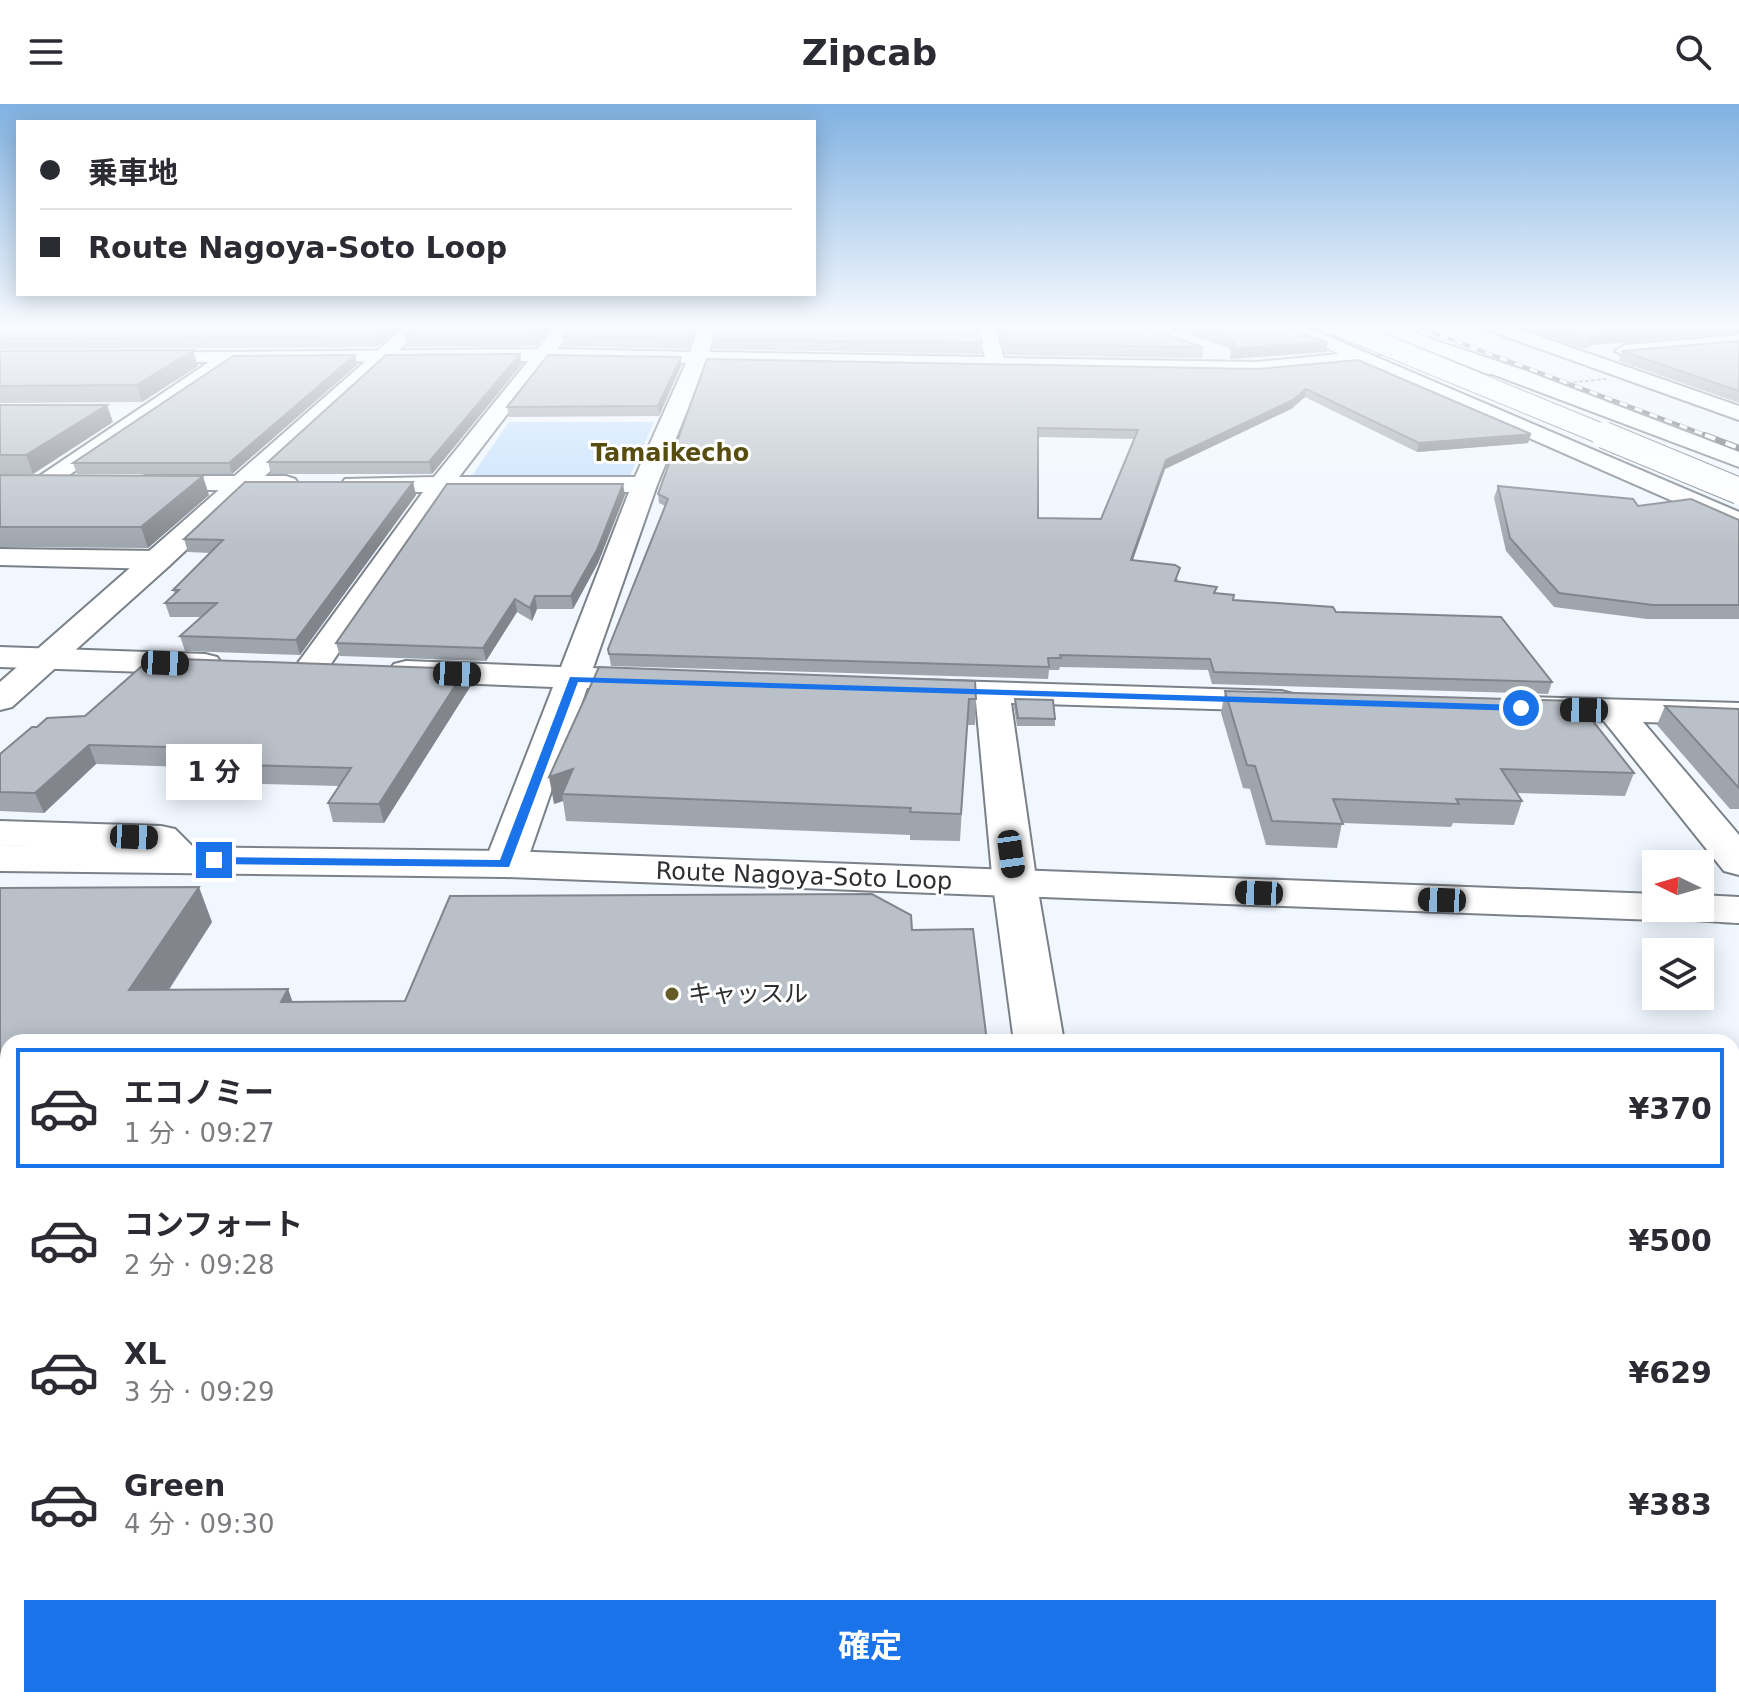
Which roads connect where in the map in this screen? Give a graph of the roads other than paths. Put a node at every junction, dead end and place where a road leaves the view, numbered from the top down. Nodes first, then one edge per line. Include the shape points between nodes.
1 (167, 399) edge
2 (336, 399) edge
3 (510, 399) edge
4 (680, 399) edge
5 (1456, 399) edge
6 (1496, 399) edge
7 (1515, 399) edge
8 (1549, 399) edge
9 (1579, 399) edge
10 (1700, 399) edge
11 (103, 412) edge
12 (147, 412) junction
13 (1739, 413) edge
14 (1631, 455) junction
15 (1739, 463) edge
16 (1739, 475) edge
17 (1640, 479) junction
18 (41, 483) junction
19 (88, 483) edge
20 (119, 483) edge
21 (14, 484) edge
22 (243, 484) junction
23 (304, 484) edge
24 (335, 484) edge
25 (441, 484) junction
26 (644, 485) junction
27 (1739, 491) edge
28 (1739, 500) edge
29 (1739, 522) edge
30 (0, 557) edge
31 (159, 560) junction
32 (0, 657) edge
33 (48, 659) junction
34 (234, 665) edge
35 (574, 679) junction
36 (682, 682) edge
37 (883, 689) edge
38 (992, 693) junction
39 (0, 700) edge
40 (1311, 702) edge
41 (1487, 707) edge
42 (1615, 711) junction
43 (1739, 714) edge
44 (0, 833) edge
45 (0, 858) edge
46 (185, 860) junction
47 (1739, 862) edge
48 (505, 864) junction
49 (1015, 885) junction
50 (1642, 907) edge
51 (1714, 909) edge
52 (1739, 910) edge
53 (1038, 1034) edge

1 - 12 main road
2 - 22 main road
3 - 25 main road
4 - 26 main road
5 - 17 main road
6 - 14 main road
7 - 27 main road, bridge
8 - 16 main road
9 - 15 main road
10 - 13 main road
11 - 12 main road
12 - 18 main road
14 - 17 main road via 1630,471
14 - 28 main road
17 - 29 main road
18 - 19 main road
18 - 21 main road
20 - 22 main road
22 - 23 main road
22 - 31 main road
24 - 25 main road
25 - 26 main road
25 - 35 main road via 327,668
26 - 35 main road
30 - 31 main road
31 - 33 main road
32 - 33 main road
33 - 34 main road
33 - 39 main road
35 - 36 main road
35 - 48 main road
37 - 38 main road
38 - 40 main road
38 - 49 main road
41 - 42 main road
42 - 43 main road
42 - 47 main road
44 - 46 main road via 161,838
45 - 46 main road, Route Nagoya-Soto Loop
46 - 48 main road, Route Nagoya-Soto Loop
48 - 49 main road, Route Nagoya-Soto Loop
49 - 50 main road, Route Nagoya-Soto Loop
49 - 53 main road
51 - 52 main road

